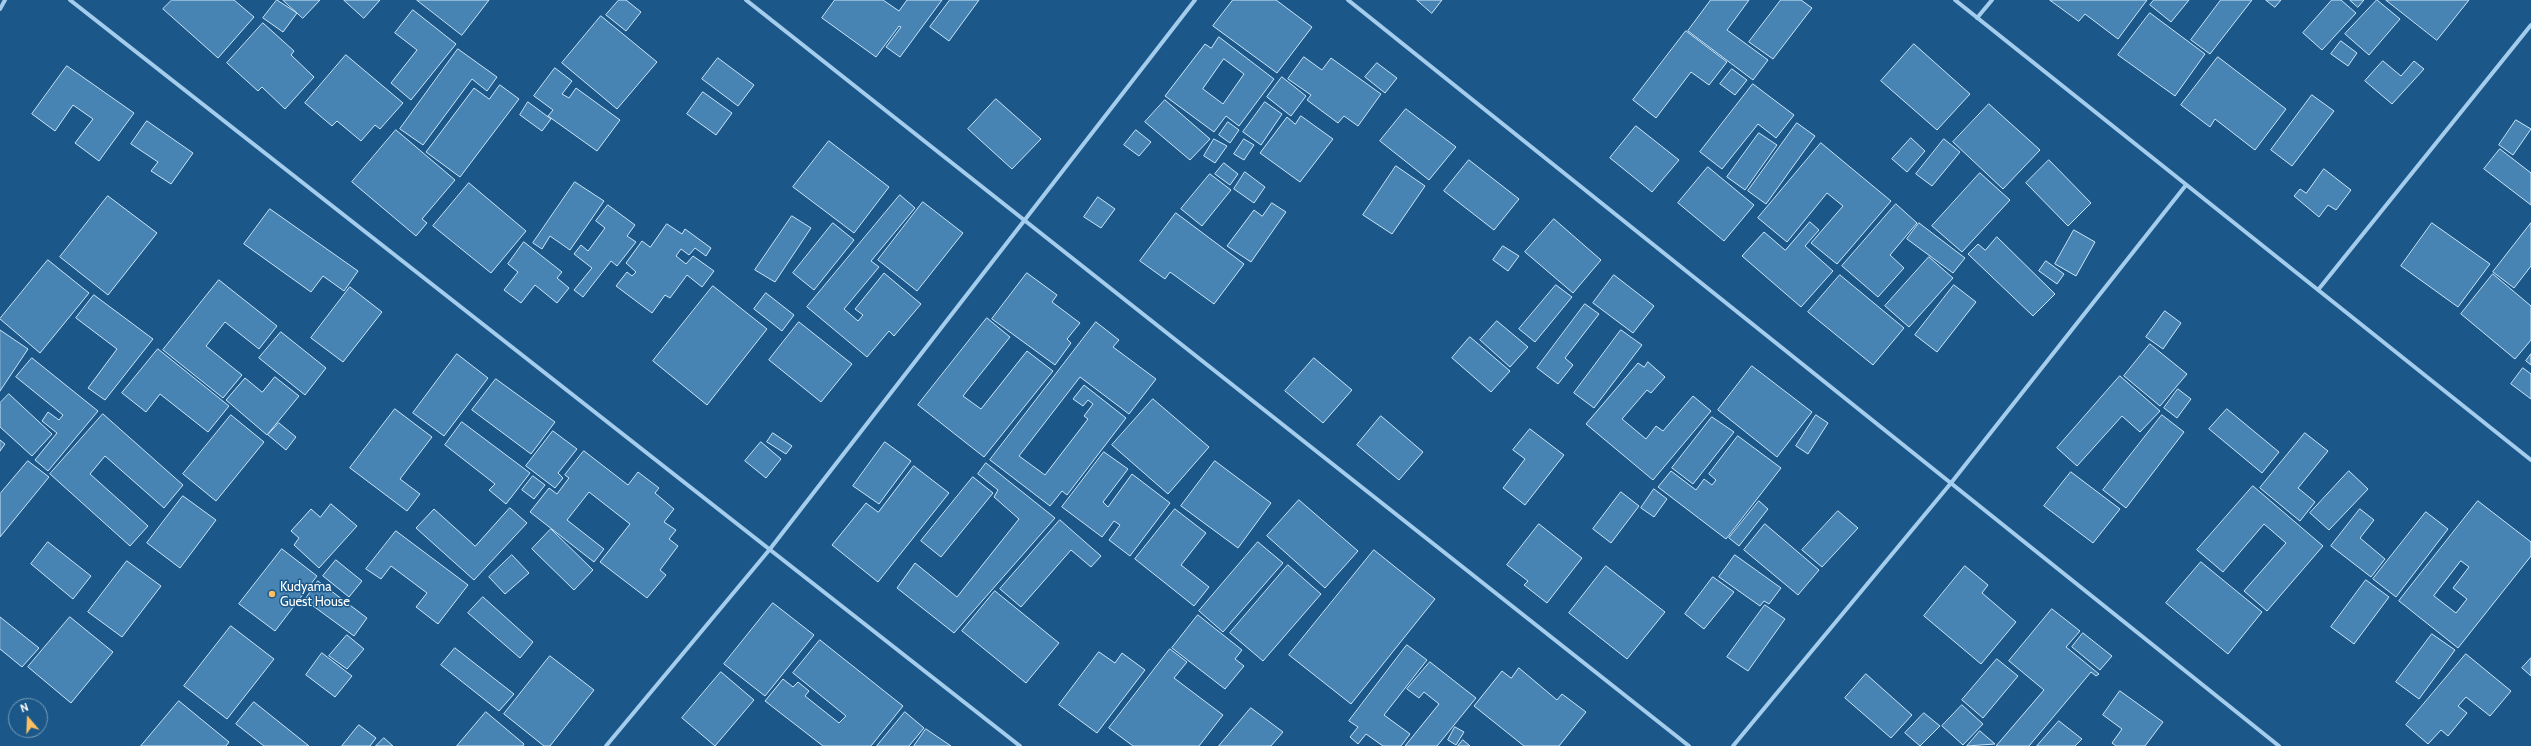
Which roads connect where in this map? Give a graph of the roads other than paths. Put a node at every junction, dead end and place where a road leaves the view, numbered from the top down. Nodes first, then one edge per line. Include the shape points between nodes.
1 (5, 0) edge
2 (70, 0) edge
3 (746, 0) edge
4 (1195, 0) edge
5 (1348, 0) edge
6 (1955, 0) edge
7 (1992, 0) edge
8 (0, 9) edge
9 (1977, 18) junction
10 (2531, 26) edge
11 (2186, 185) junction
12 (1024, 222) junction
13 (2318, 290) junction
14 (2531, 460) edge
15 (1950, 483) junction
16 (770, 549) junction
17 (606, 746) edge
18 (1020, 746) edge
19 (1689, 746) edge
20 (1733, 746) edge
21 (2279, 746) edge

1 - 8 street
2 - 16 street
3 - 12 street
4 - 12 street
5 - 15 street
6 - 9 street
7 - 9 street
9 - 11 street
10 - 13 street
11 - 13 street
11 - 15 street
12 - 16 street
12 - 19 street
13 - 14 street
15 - 20 street
15 - 21 street
16 - 17 street
16 - 18 street

